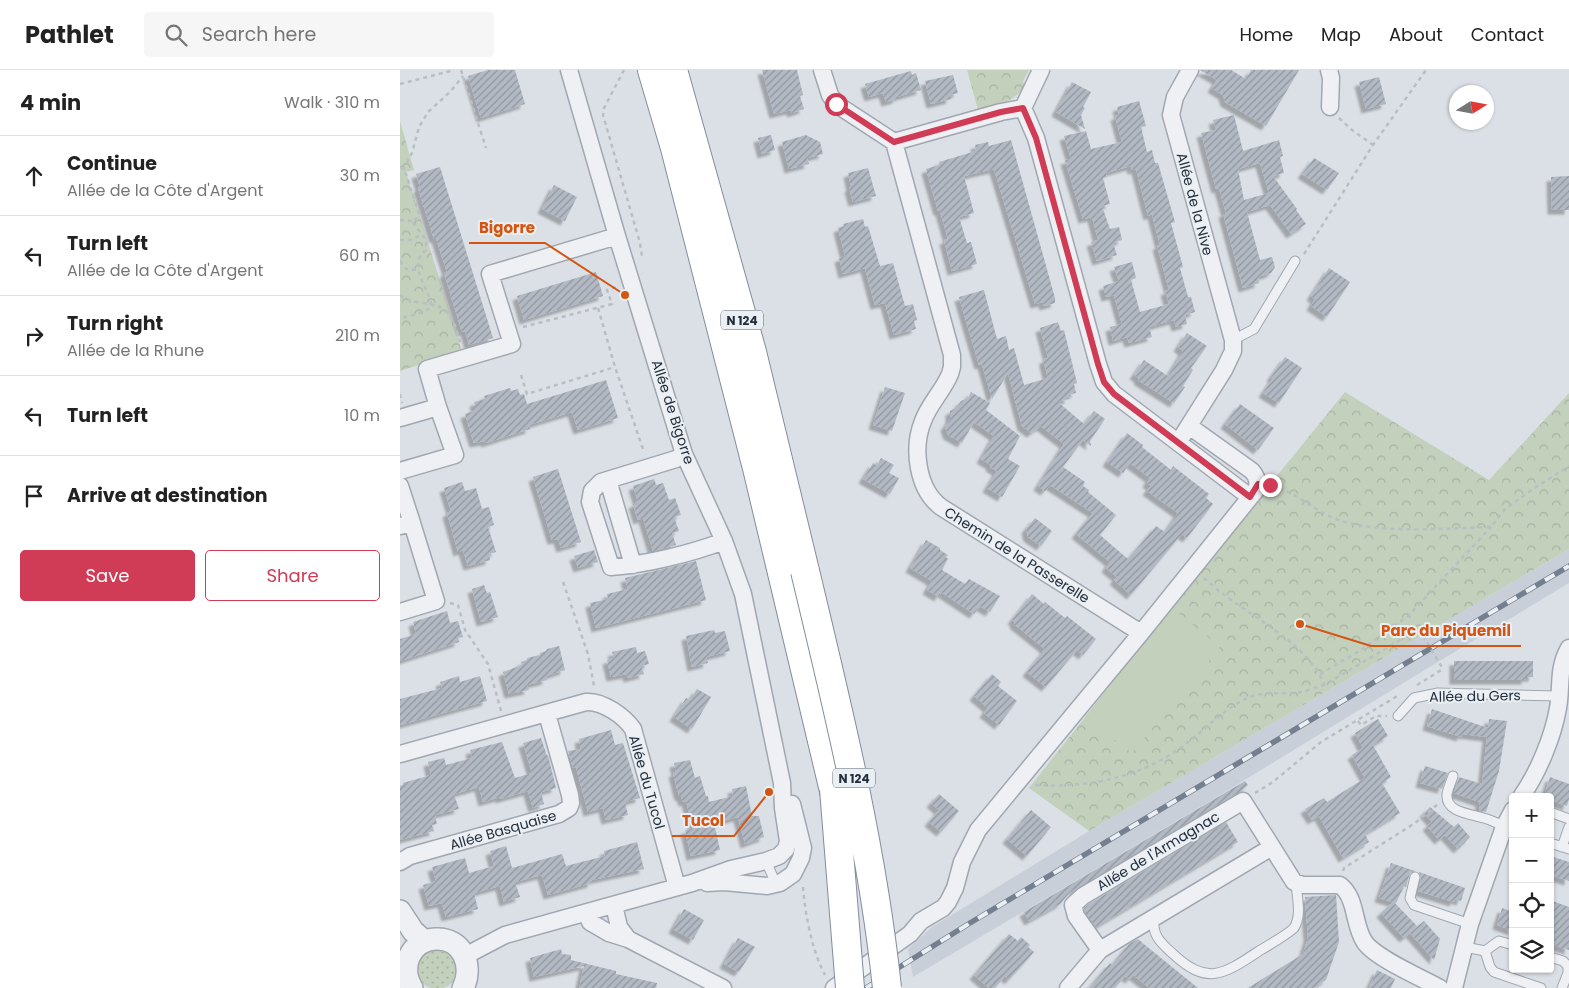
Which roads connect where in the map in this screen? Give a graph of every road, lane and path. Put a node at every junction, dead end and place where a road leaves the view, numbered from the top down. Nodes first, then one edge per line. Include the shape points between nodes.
1 (454, 70) edge
2 (461, 70) edge
3 (569, 70) edge
4 (624, 70) edge
5 (652, 70) edge
6 (673, 70) edge
7 (822, 70) edge
8 (1041, 70) edge
9 (1190, 70) edge
10 (1329, 70) edge
11 (1426, 70) edge
12 (463, 76) junction
13 (400, 84) edge
14 (1330, 106) joint
15 (1023, 108) junction
16 (894, 142) junction
17 (1373, 145) junction
18 (486, 148) dead end
19 (400, 166) edge
20 (403, 170) junction
21 (400, 220) edge
22 (412, 221) junction
23 (422, 234) junction
24 (617, 236) junction
25 (400, 240) edge
26 (400, 261) edge
27 (1295, 261) joint
28 (626, 264) junction
29 (418, 270) junction
30 (632, 283) junction
31 (400, 295) edge
32 (431, 304) junction
33 (598, 308) junction
34 (400, 318) edge
35 (507, 332) junction
36 (1233, 340) junction
37 (465, 358) junction
38 (615, 367) junction
39 (521, 375) dead end
40 (438, 407) junction
41 (400, 418) edge
42 (1189, 426) junction
43 (1178, 444) junction
44 (684, 454) junction
45 (1569, 466) edge
46 (649, 468) junction
47 (400, 471) edge
48 (608, 480) junction
49 (400, 486) edge
50 (1254, 491) junction
51 (406, 525) edge
52 (1491, 527) junction
53 (724, 541) junction
54 (633, 565) junction
55 (1194, 568) junction
56 (793, 571) junction
57 (564, 582) dead end
58 (436, 601) junction
59 (400, 612) edge
60 (1141, 633) junction
61 (1569, 648) edge
62 (1442, 669) dead end
63 (1320, 674) junction
64 (1324, 685) junction
65 (1563, 690) edge
66 (598, 703) junction
67 (548, 714) junction
68 (1398, 716) joint
69 (505, 725) junction
70 (846, 742) junction
71 (400, 754) edge
72 (1022, 776) junction
73 (1453, 776) dead end
74 (782, 783) junction
75 (834, 789) junction
76 (1524, 793) edge
77 (1447, 799) junction
78 (1244, 800) junction
79 (1554, 813) edge
80 (1569, 819) edge
81 (1508, 828) edge
82 (1569, 828) edge
83 (1554, 844) edge
84 (1272, 847) junction
85 (1566, 848) edge
86 (766, 861) junction
87 (400, 862) edge
88 (799, 865) junction
89 (1414, 877) dead end
90 (776, 884) junction
91 (1296, 884) junction
92 (1338, 884) junction
93 (684, 885) junction
94 (614, 905) junction
95 (400, 911) edge
96 (587, 912) junction
97 (1154, 918) junction
98 (1470, 924) junction
99 (400, 939) edge
100 (628, 939) junction
101 (424, 941) junction
102 (1509, 943) edge
103 (1465, 947) junction
104 (1100, 950) junction
105 (1485, 950) junction
106 (465, 956) junction
107 (1554, 958) edge
108 (406, 978) edge
109 (701, 983) edge
110 (837, 985) edge
111 (463, 988) edge
112 (723, 988) edge
113 (865, 988) edge
114 (887, 988) edge
115 (901, 988) edge
116 (1068, 988) edge
117 (1440, 988) edge
118 (1454, 988) edge
119 (1541, 988) edge
120 (1562, 988) edge

1 - 13 path
2 - 12 path
3 - 24 street, Allée de Bigorre
4 - 28 path via 602,115 640,243 642,256
5 - 56 highway, N 124
6 - 56 highway, N 124 via 752,352
7 - 16 street via 836,104
8 - 15 street
9 - 36 street, Allée de la Nive via 1175,97 1171,115
10 - 14 street
11 - 17 path
12 - 18 path
12 - 20 path via 428,112
14 - 17 path via 1341,120
15 - 16 street
15 - 43 street via 1036,138 1104,382 1114,394
16 - 60 street, Chemin de la Passerelle via 952,355 947,382 927,412 920,430 919,466 929,496 941,507
17 - 27 path via 1306,252
19 - 20 path
20 - 22 path via 418,214
21 - 22 path
22 - 23 path
23 - 25 path via 411,240
23 - 29 path via 427,246 418,258
24 - 28 street, Allée de Bigorre
24 - 35 street via 490,274
26 - 29 path via 406,269
27 - 36 lane via 1254,329
28 - 30 street, Allée de Bigorre
29 - 32 path
30 - 33 path via 607,290 612,304
30 - 44 street, Allée de Bigorre
31 - 32 path via 406,301
32 - 34 path via 426,311
32 - 37 path via 452,317
33 - 35 path
33 - 38 path
35 - 37 street via 512,344
36 - 42 street via 1230,358
37 - 40 street via 427,369
38 - 39 path via 527,394
38 - 46 path
40 - 41 street
40 - 47 street via 455,455
42 - 43 street
42 - 50 street via 1256,475
43 - 50 street
44 - 46 street
44 - 53 street, Allée de Bigorre
45 - 52 path via 1504,510
46 - 48 street
48 - 54 street
48 - 54 street via 595,486 590,502 611,567
49 - 51 street
50 - 52 path via 1270,485 1281,488 1322,512 1352,524 1386,528
50 - 55 street
51 - 58 street
52 - 63 path via 1408,616 1361,650
53 - 54 street
53 - 74 street, Allée de Bigorre via 743,594
55 - 60 street
55 - 63 path via 1295,647
56 - 70 highway, N 124, bridge
56 - 75 highway, N 124
57 - 66 path via 588,654
58 - 59 street
58 - 69 path via 458,605 465,630 488,664
60 - 72 street
61 - 65 street via 1562,663
62 - 64 path, bridge via 1419,629
63 - 64 path
64 - 72 path via 1308,691 1261,694 1244,700 1185,744 1126,776 1087,783 1037,785 1030,784
65 - 68 lane, Allée du Gers via 1438,693 1414,698
65 - 76 street via 1539,767
66 - 67 street via 586,702
66 - 93 street, Allée du Tucol via 624,718 633,729
67 - 69 street
67 - 87 street, Allée Basquaise via 570,795 569,808 559,814 410,856
68 - 78 path via 1376,716 1360,725 1358,721 1321,742 1273,782
69 - 71 street
70 - 114 highway, N 124, bridge via 881,927
70 - 115 highway, bridge via 888,904
72 - 110 street via 978,830 948,902 921,921 910,934
73 - 77 lane
74 - 86 street, Allée de Bigorre via 788,845 784,853
74 - 88 street, Allée de Bigorre via 801,838
75 - 110 highway, bridge
75 - 113 highway, N 124, bridge via 848,854
77 - 81 lane via 1459,811
77 - 92 path via 1344,868
78 - 84 street
78 - 104 street, Allée de l'Armagnac via 1083,896 1074,905 1076,916
79 - 80 lane
81 - 98 street
82 - 85 lane
83 - 85 lane
84 - 91 street
84 - 97 street
86 - 90 lane
86 - 93 street, Allée de Bigorre
88 - 90 street via 789,877
88 - 110 path via 804,868 803,889 818,963
89 - 98 lane via 1410,898 1414,905
90 - 93 street via 724,882
91 - 92 street
91 - 97 lane via 1298,920 1294,928 1220,973 1198,972 1175,956 1158,940
92 - 117 street via 1347,891 1366,945 1378,955
93 - 94 street
94 - 96 street
94 - 100 street via 619,927
95 - 101 street via 412,931
96 - 100 street via 590,922
96 - 106 street via 505,935
97 - 104 street
98 - 103 street
99 - 108 street
100 - 109 street
101 - 106 street via 447,940 458,946
101 - 108 street via 414,948
102 - 105 lane via 1499,941
103 - 105 lane
103 - 118 street
104 - 116 street
105 - 119 lane via 1494,972
106 - 111 street via 468,972
107 - 120 lane via 1568,966
109 - 112 street

